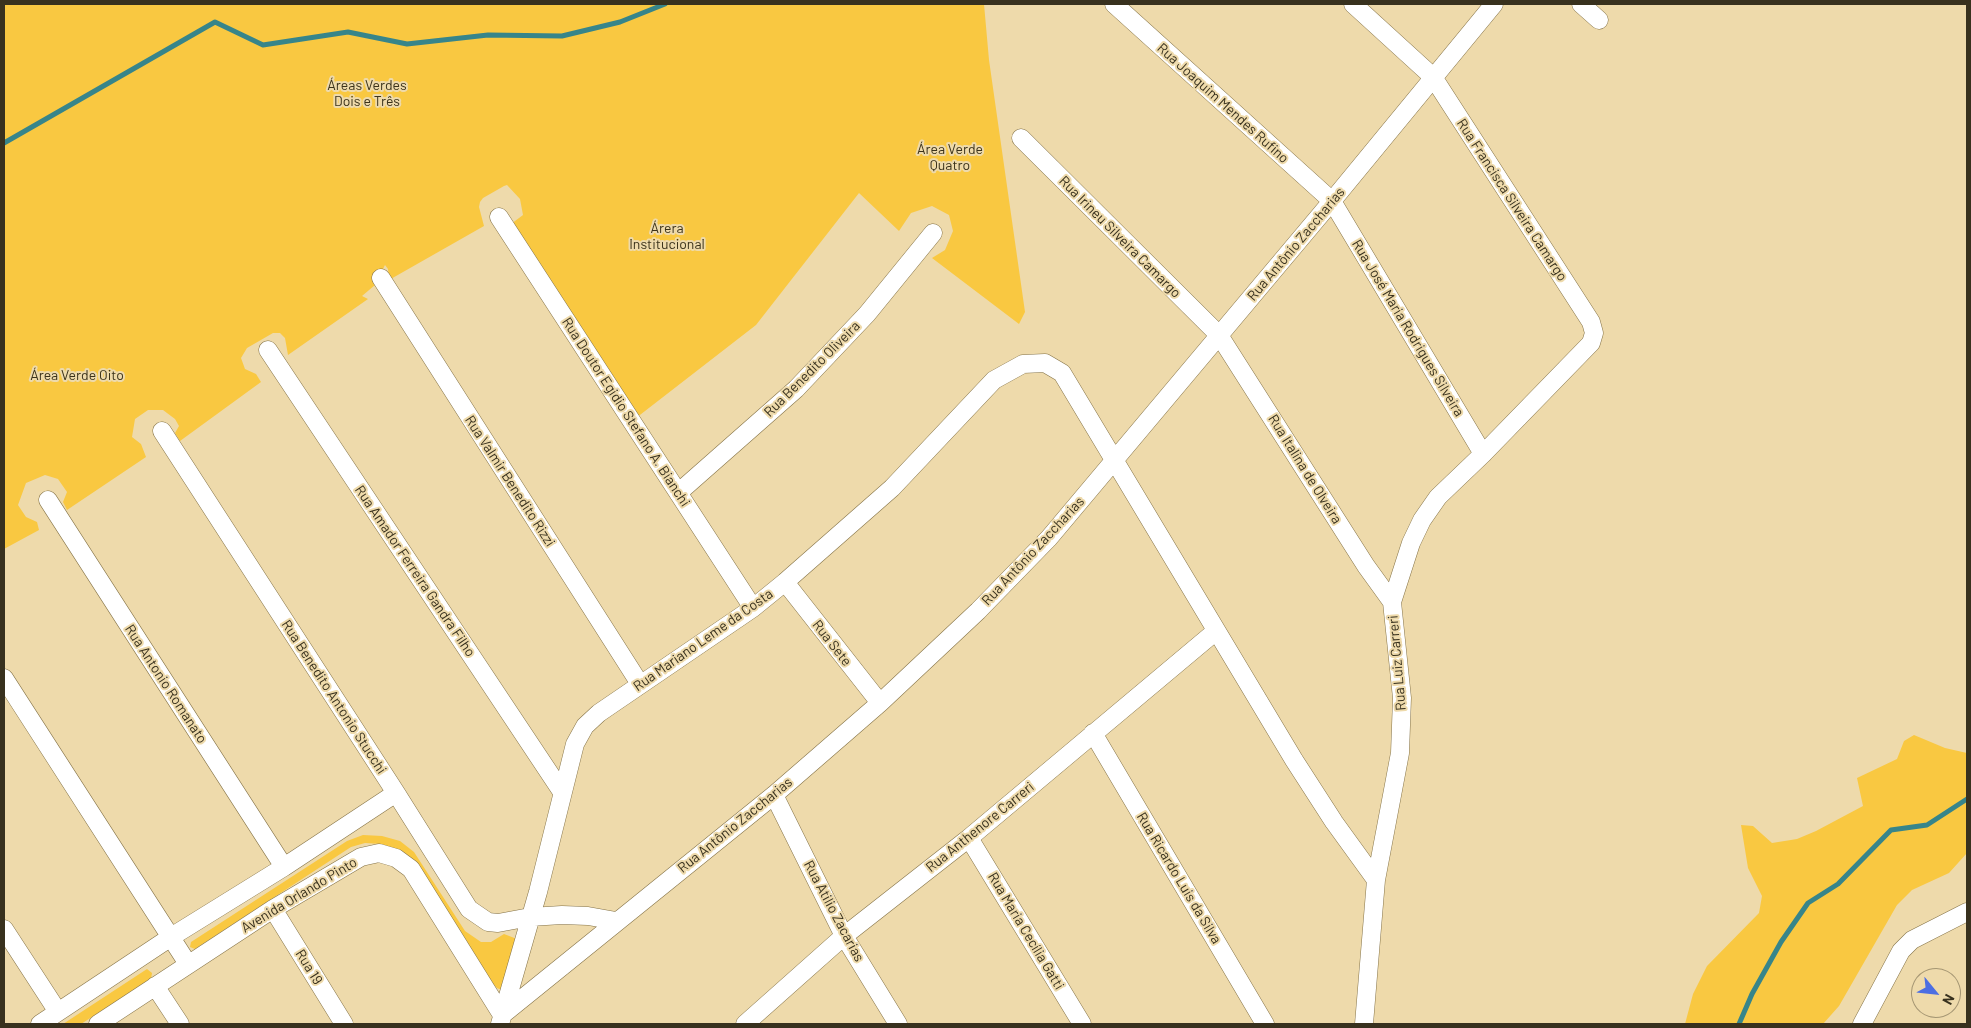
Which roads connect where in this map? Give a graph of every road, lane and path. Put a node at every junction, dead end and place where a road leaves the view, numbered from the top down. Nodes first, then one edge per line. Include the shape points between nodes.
1 (1114, 4) edge
2 (1353, 4) edge
3 (1494, 4) edge
4 (1581, 4) edge
5 (1599, 20) dead end
6 (1433, 77) junction
7 (1021, 138) dead end
8 (1332, 201) junction
9 (499, 216) dead end
10 (933, 233) dead end
11 (381, 278) dead end
12 (1219, 335) junction
13 (1591, 343) joint
14 (268, 350) dead end
15 (162, 431) dead end
16 (1483, 454) junction
17 (1113, 460) junction
18 (678, 493) junction
19 (48, 500) dead end
20 (785, 582) junction
21 (1392, 602) junction
22 (753, 608) junction
23 (1216, 631) junction
24 (4, 678) edge
25 (640, 684) junction
26 (880, 703) junction
27 (1094, 733) junction
28 (562, 792) junction
29 (396, 793) junction
30 (774, 794) junction
31 (969, 838) junction
32 (284, 867) junction
33 (1376, 880) junction
34 (273, 909) junction
35 (1967, 912) edge
36 (530, 917) junction
37 (616, 921) junction
38 (4, 929) edge
39 (844, 936) junction
40 (171, 937) junction
41 (188, 964) junction
42 (154, 986) junction
43 (58, 1012) junction
44 (501, 1019) edge
45 (40, 1024) edge
46 (98, 1024) edge
47 (180, 1024) edge
48 (344, 1024) edge
49 (745, 1024) edge
50 (898, 1024) edge
51 (1082, 1024) edge
52 (1265, 1024) edge
53 (1364, 1024) edge
54 (1862, 1024) edge

1 - 8 street, Rua Joaquim Mendes Rufino
2 - 6 street, Rua Francisca Silveira Camargo
3 - 6 street, Rua Antônio Zaccharias
4 - 5 street
6 - 8 street, Rua Antônio Zaccharias
6 - 13 street, Rua Francisca Silveira Camargo via 1591,322 1594,334
7 - 12 street, Rua Irineu Silveira Camargo
8 - 12 street, Rua Antônio Zaccharias
8 - 16 street, Rua José Maria Rodrigues Silveira
9 - 18 street, Rua Doutor Egidio Stefano A. Bianchi
10 - 18 street, Rua Benedito Oliveira via 867,314 796,389
11 - 25 street, Rua Valmir Benedito Rizzi
12 - 17 street, Rua Antônio Zaccharias
12 - 21 street, Rua Italina de Olveira
13 - 16 street, Rua Luiz Carreri
14 - 28 street, Rua Amador Ferreira Gandra Filho
15 - 29 street, Rua Benedito Antonio Stucchi
16 - 21 street, Rua Luiz Carreri via 1438,497 1422,520
17 - 20 street, Rua Mariano Leme da Costa via 1062,373 1045,363 1023,364 994,380 892,488
17 - 23 street
17 - 26 street, Rua Antônio Zaccharias via 1042,544 978,611
18 - 22 street, Rua Doutor Egidio Stefano A. Bianchi
19 - 32 street, Rua Antonio Romanato
20 - 22 street, Rua Mariano Leme da Costa
20 - 26 street, Rua Sete
21 - 33 street, Rua Luiz Carreri via 1402,698 1400,753
22 - 25 street, Rua Mariano Leme da Costa
23 - 27 street, Rua Anthenore Carreri
23 - 33 street via 1299,768
24 - 40 street
25 - 28 street, Rua Mariano Leme da Costa via 586,726 575,744
26 - 30 street, Rua Antônio Zaccharias
27 - 31 street, Rua Anthenore Carreri
27 - 52 street, Rua Ricardo Luis da Silva
28 - 36 street, Rua Mariano Leme da Costa
29 - 32 street
29 - 36 street, Rua Benedito Antonio Stucchi via 469,910 488,922
30 - 37 street, Rua Antônio Zaccharias
30 - 39 street, Rua Atilio Zacarias
31 - 39 street, Rua Anthenore Carreri
31 - 51 street, Rua Maria Cecília Gatti
32 - 40 street
33 - 53 street, Rua Luiz Carreri
34 - 41 street, Avenida Orlando Pinto
34 - 44 street, Avenida Orlando Pinto via 361,857 379,853 396,858 411,869
34 - 48 street, Rua 19
35 - 54 street via 1912,940 1901,951
36 - 37 street, Rua Benedito Antonio Stucchi via 588,916
36 - 44 street, Rua Mariano Leme da Costa
37 - 44 street, Rua Antônio Zaccharias
38 - 43 street
39 - 49 street, Rua Anthenore Carreri
39 - 50 street, Rua Atilio Zacarias
40 - 41 street
40 - 43 street
41 - 42 street, Avenida Orlando Pinto
42 - 46 street, Avenida Orlando Pinto
42 - 47 street
43 - 45 street

